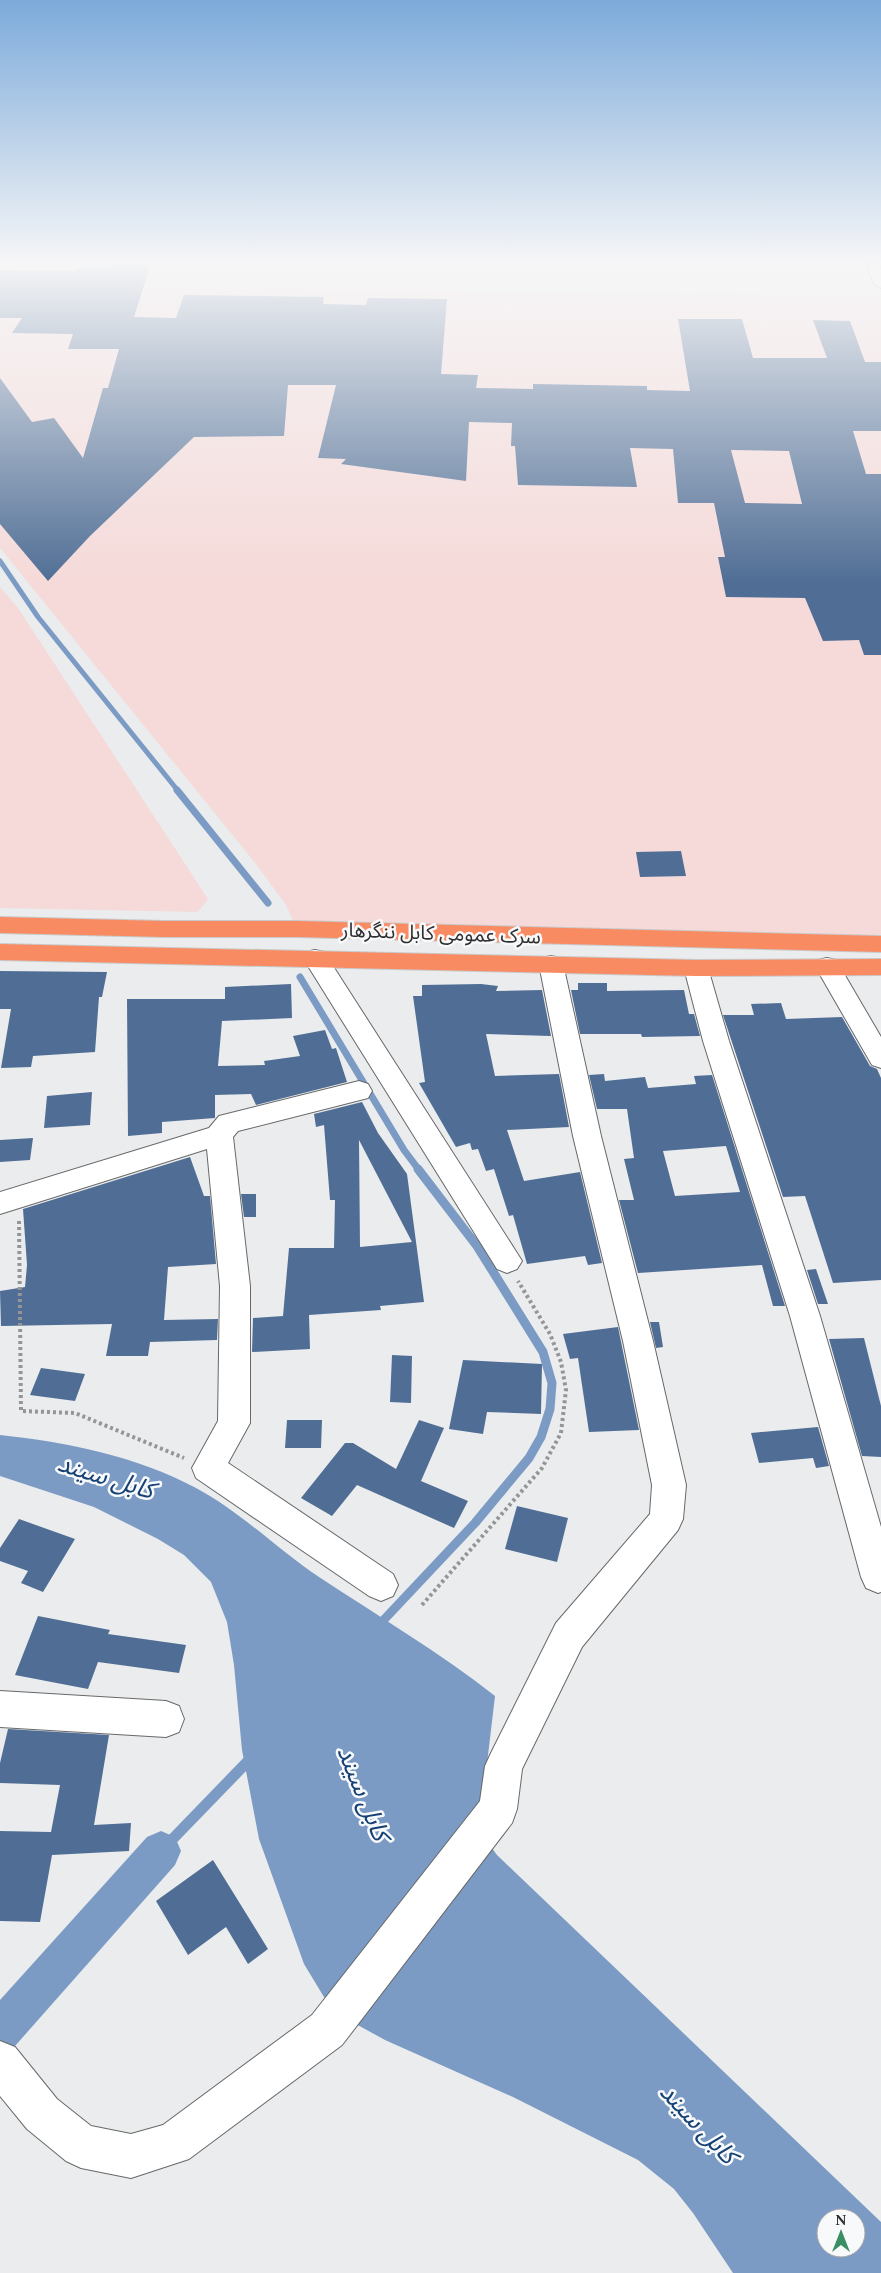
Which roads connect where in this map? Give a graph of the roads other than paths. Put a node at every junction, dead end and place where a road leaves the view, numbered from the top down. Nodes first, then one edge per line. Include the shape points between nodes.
1 (0, 925) edge
2 (881, 944) edge
3 (0, 952) edge
4 (315, 958) junction
5 (551, 964) junction
6 (826, 966) junction
7 (881, 967) edge
8 (696, 968) junction
9 (881, 1059) edge
10 (359, 1091) dead end
11 (219, 1135) junction
12 (9, 1200) edge
13 (507, 1261) road end
14 (878, 1576) dead end
15 (380, 1586) dead end
16 (0, 1710) edge
17 (166, 1719) dead end
18 (0, 2062) edge

1 - 2 highway, سرک عمومی کابل ننگرهار
3 - 4 highway, سرک عمومی کابل ننگرهار
4 - 5 highway, سرک عمومی کابل ننگرهار
4 - 13 street
5 - 8 highway, سرک عمومی کابل ننگرهار
5 - 18 street via 587,1136 638,1341 669,1485 666,1519 569,1635 504,1766 498,1809 327,2030 174,2144 131,2156 81,2146 42,2114
6 - 7 highway, سرک عمومی کابل ننگرهار
6 - 8 highway, سرک عمومی کابل ننگرهار
6 - 9 street
8 - 14 street via 716,1041 805,1316
10 - 11 street via 228,1123
11 - 12 street
11 - 15 street via 235,1286 234,1423 208,1468
16 - 17 street

